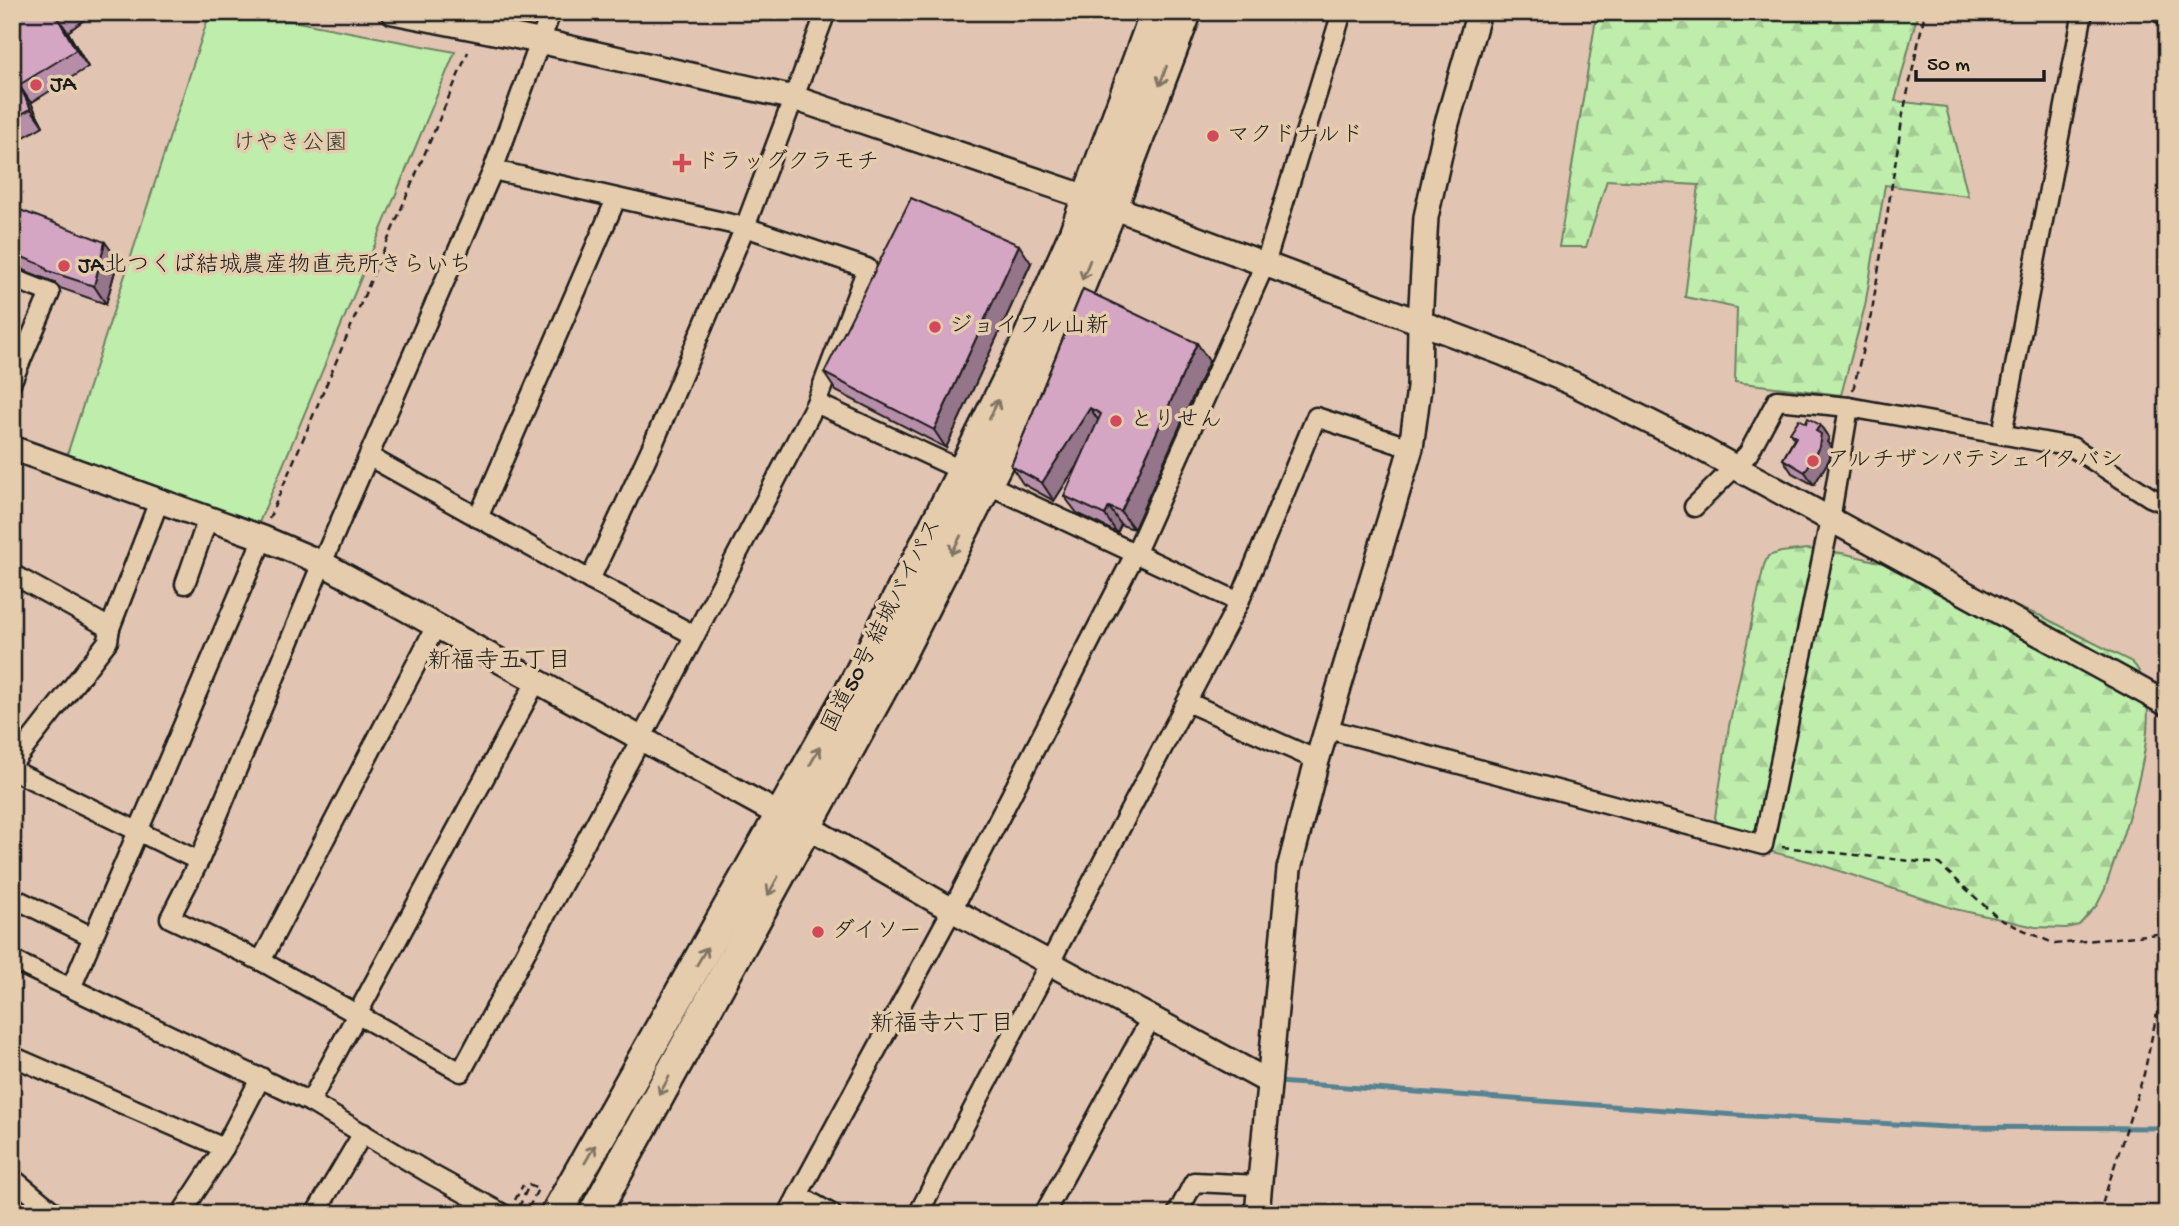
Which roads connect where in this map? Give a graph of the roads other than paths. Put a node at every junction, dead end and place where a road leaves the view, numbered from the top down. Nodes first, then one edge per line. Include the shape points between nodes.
1 (393, 12) edge
2 (551, 12) edge
3 (826, 12) edge
4 (1156, 12) edge
5 (1186, 12) edge
6 (1342, 12) edge
7 (1479, 12) edge
8 (2083, 12) edge
9 (2160, 12) edge
10 (2167, 18) edge
11 (539, 41) junction
12 (794, 98) junction
13 (493, 170) junction
14 (616, 199) junction
15 (1101, 202) junction
16 (745, 227) junction
17 (1265, 264) junction
18 (12, 278) edge
19 (1420, 323) junction
20 (12, 381) edge
21 (816, 403) junction
22 (1849, 407) junction
23 (2002, 434) junction
24 (12, 448) edge
25 (1410, 448) junction
26 (370, 457) junction
27 (1734, 466) junction
28 (975, 477) junction
29 (159, 501) junction
30 (2167, 504) edge
31 (1694, 507) dead end
32 (208, 518) junction
33 (478, 518) junction
34 (1830, 520) junction
35 (264, 533) junction
36 (1135, 554) junction
37 (322, 563) junction
38 (12, 574) edge
39 (590, 580) junction
40 (185, 584) dead end
41 (1240, 602) junction
42 (436, 626) junction
43 (110, 628) junction
44 (694, 635) junction
45 (537, 680) junction
46 (1187, 702) junction
47 (2167, 704) edge
48 (1328, 729) junction
49 (642, 737) junction
50 (1317, 760) junction
51 (12, 764) edge
52 (12, 770) edge
53 (794, 821) junction
54 (136, 832) junction
55 (199, 861) junction
56 (12, 897) edge
57 (953, 910) junction
58 (93, 937) junction
59 (12, 960) edge
60 (261, 961) junction
61 (1050, 963) junction
62 (72, 986) junction
63 (357, 1016) junction
64 (1151, 1018) junction
65 (12, 1056) edge
66 (261, 1077) junction
67 (1269, 1082) junction
68 (310, 1102) junction
69 (363, 1133) junction
70 (224, 1148) junction
71 (12, 1178) edge
72 (1258, 1185) junction
73 (798, 1195) junction
74 (504, 1211) edge
75 (603, 1211) edge
76 (56, 1214) edge
77 (181, 1214) edge
78 (315, 1214) edge
79 (556, 1214) edge
80 (788, 1214) edge
81 (832, 1214) edge
82 (918, 1214) edge
83 (1044, 1214) edge
84 (1177, 1214) edge
85 (1256, 1214) edge

1 - 11 street
2 - 11 street
3 - 12 street
4 - 15 highway, 国道50号 結城バイパス
5 -> 15 highway, 国道50号 結城バイパス
6 - 17 street
7 - 19 street via 1432,183
8 - 23 street
9 - 10 street
11 - 12 street
11 - 13 street
12 - 15 street
12 - 16 street
13 - 14 street
13 - 26 street
14 - 16 street
14 - 33 street
15 - 17 street
15 - 28 highway, 国道50号 結城バイパス via 1026,344
16 - 21 street via 867,268
16 - 39 street
17 - 19 street
17 - 36 street
18 - 20 street via 50,293
19 - 25 street via 1419,387
19 - 27 street via 1572,383
21 - 28 street
21 - 44 street
22 - 23 street
22 - 27 street via 1777,400 1748,454
22 - 34 street
23 - 30 street via 2072,447
24 - 29 street
25 - 41 street via 1316,417
25 - 48 street
26 - 33 street
26 - 37 street
27 - 31 street
27 - 34 street
28 - 36 street
28 - 53 highway, 国道50号 結城バイパス via 855,683
29 - 32 street
29 - 43 street
32 - 35 street
32 - 40 street
33 - 39 street
34 - 47 street
34 - 48 street via 1763,845
35 - 37 street
35 - 54 street
36 - 41 street
36 - 57 street
37 - 42 street
37 - 55 street
38 - 43 street
39 - 44 street
41 - 46 street
42 - 45 street
42 - 60 street
43 - 51 street via 108,641
44 - 49 street
45 - 49 street
45 - 63 street
46 - 50 street
46 - 61 street
48 - 50 street
49 - 53 street
49 - 63 street via 461,1072
50 - 67 street via 1289,869
52 - 54 street
53 - 57 street
53 -> 75 highway, 国道50号 結城バイパス
79 -> 53 highway, 国道50号 結城バイパス
54 - 55 street
54 - 58 street
55 - 60 street via 170,918
56 - 58 street
57 - 61 street
57 - 73 street
58 - 62 street
59 - 62 street
60 - 63 street
61 - 64 street
61 - 82 street
62 - 66 street
63 - 68 street
64 - 67 street
64 - 83 street
65 - 70 street
66 - 68 street
66 - 70 street
67 - 72 street
68 - 69 street
69 - 74 street
69 - 78 street
70 - 77 street
71 - 76 street
72 - 84 street via 1194,1182
72 - 85 street
73 - 80 street
73 - 81 street

